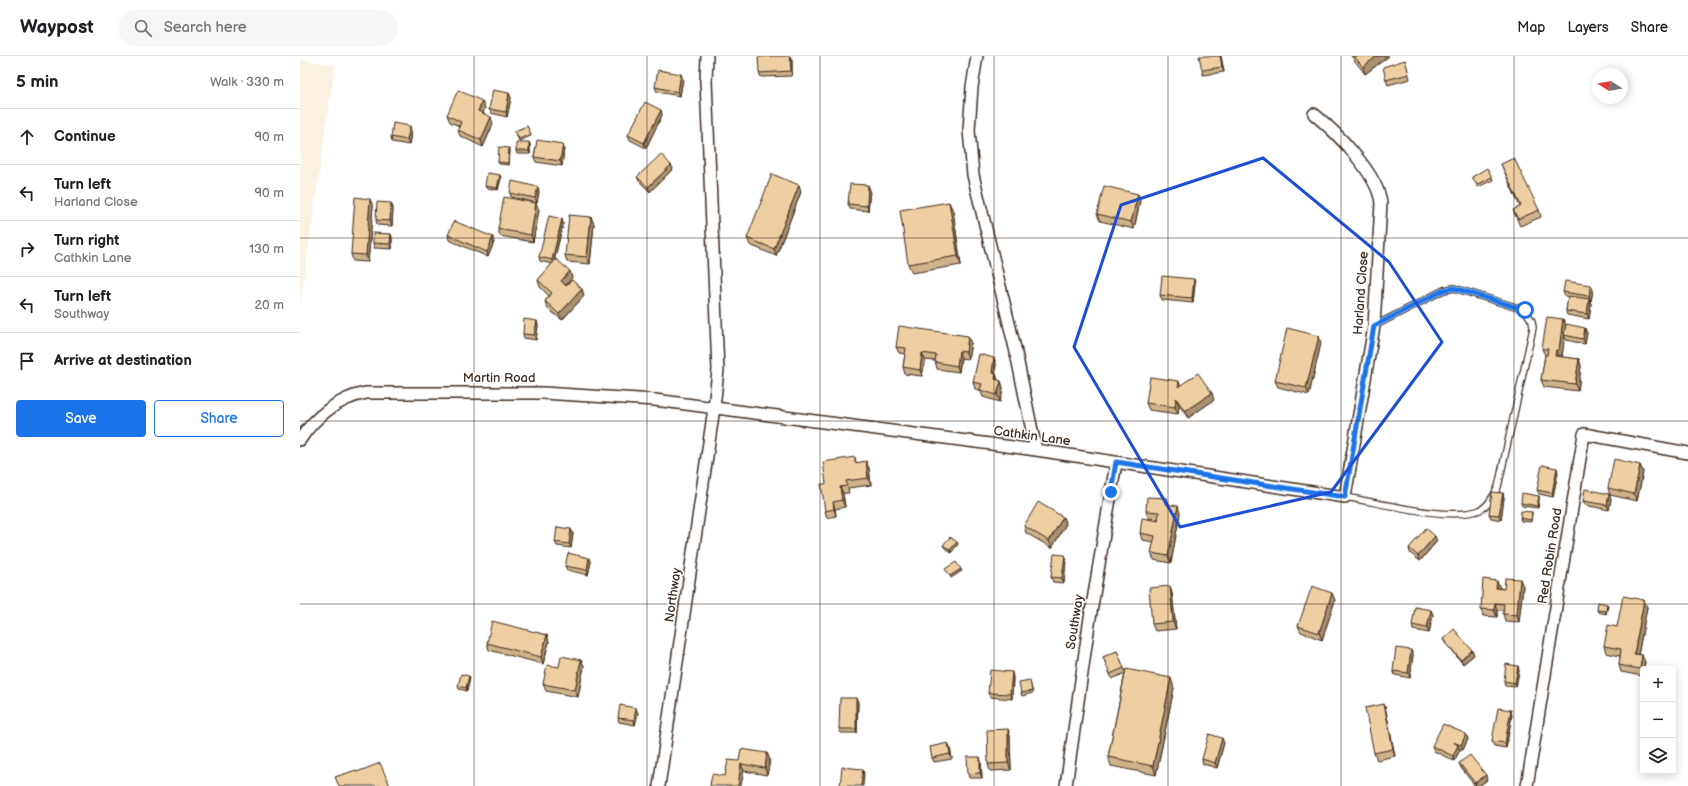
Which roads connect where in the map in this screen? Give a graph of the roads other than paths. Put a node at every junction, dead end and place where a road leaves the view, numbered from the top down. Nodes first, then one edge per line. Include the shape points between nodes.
1 (706, 56) edge
2 (978, 56) edge
3 (1314, 114) dead end
4 (1374, 326) junction
5 (714, 408) junction
6 (300, 440) edge
7 (1036, 450) junction
8 (1688, 453) edge
9 (1116, 462) junction
10 (1345, 497) junction
11 (659, 786) edge
12 (1066, 786) edge
13 (1527, 786) edge

1 - 5 street, Northway via 718,345
2 - 7 street via 972,87 969,130 972,175 1015,348
3 - 4 street, Harland Close via 1342,140 1372,178 1380,196
4 - 10 street, Harland Close
4 - 10 lane via 1444,290 1454,288 1525,310 1533,328 1498,487 1489,503 1476,511 1454,514
5 - 6 street, Martin Road via 655,400 543,393 366,392 346,398 335,405 314,421
5 - 7 street, Cathkin Lane
5 - 11 street, Northway
7 - 9 street, Cathkin Lane
8 - 13 street, Red Robin Road via 1584,434
9 - 10 street, Cathkin Lane
9 - 12 street, Southway

